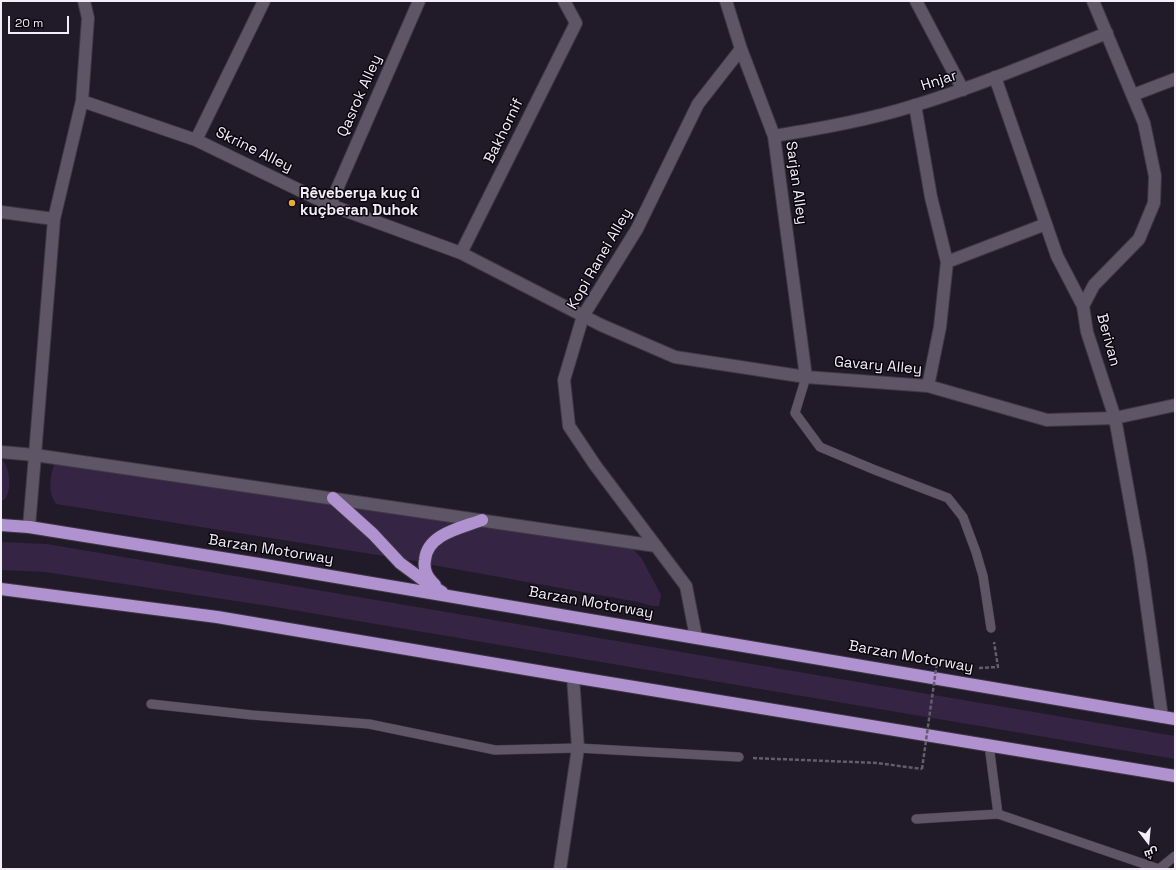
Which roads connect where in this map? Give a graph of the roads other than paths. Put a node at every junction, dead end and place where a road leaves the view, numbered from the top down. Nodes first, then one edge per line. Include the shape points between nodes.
1 (84, 1) edge
2 (264, 1) edge
3 (419, 1) edge
4 (564, 1) edge
5 (726, 1) edge
6 (916, 1) edge
7 (1093, 1) edge
8 (1107, 33) junction
9 (740, 49) junction
10 (995, 77) junction
11 (1175, 79) edge
12 (963, 90) junction
13 (1132, 95) junction
14 (82, 101) junction
15 (915, 105) junction
16 (774, 136) junction
17 (196, 140) junction
18 (330, 205) junction
19 (1, 212) edge
20 (54, 218) junction
21 (1046, 224) junction
22 (461, 253) junction
23 (947, 262) junction
24 (1083, 306) junction
25 (583, 316) junction
26 (806, 377) junction
27 (928, 386) junction
28 (1175, 405) edge
29 (1115, 418) junction
30 (1, 452) edge
31 (35, 455) junction
32 (332, 498) junction
33 (482, 520) junction
34 (1, 525) edge
35 (29, 527) junction
36 (656, 546) junction
37 (1, 589) edge
38 (448, 596) junction
39 (991, 628) road end
40 (696, 637) junction
41 (573, 677) junction
42 (151, 704) dead end
43 (1162, 717) junction
44 (1175, 719) edge
45 (989, 745) junction
46 (578, 748) junction
47 (739, 757) road end
48 (1175, 776) edge
49 (998, 814) junction
50 (916, 819) dead end
51 (1175, 856) edge
52 (560, 869) edge
53 (1159, 869) edge

1 - 14 street via 88,18
2 - 17 street
3 - 18 street, Qasrok Alley
4 - 22 street, Bakhornif via 576,23
5 - 9 street, Sarjan Alley
6 - 12 street
7 - 8 street, Berivan
8 - 10 street, Hnjar
8 - 13 street, Berivan
9 - 16 street, Sarjan Alley
9 - 25 street, Kopi Ranei Alley via 698,104 637,229
10 - 12 street, Hnjar
10 - 21 street
11 - 13 street
12 - 15 street, Hnjar
13 - 24 street, Berivan via 1144,123 1155,176 1154,203 1140,239 1094,285
14 - 17 street, Skrine Alley
14 - 20 street
15 - 16 street, Hnjar via 851,123
15 - 23 street via 931,198
16 - 26 street, Sarjan Alley
17 - 18 street, Skrine Alley
18 - 22 street, Skrine Alley
19 - 20 street
20 - 31 street
21 - 23 street
21 - 24 street via 1057,256
22 - 25 street, Skrine Alley
23 - 27 street via 940,327
24 - 29 street, Berivan via 1088,332
25 - 26 street, Gavary Alley via 675,357
25 - 36 street, Kopi Ranei Alley via 564,380 569,426
26 - 27 street, Gavary Alley
26 - 39 lane via 795,413 820,447 948,498 962,517 976,552 983,576
27 - 29 street, Gavary Alley via 1047,420
28 - 29 street, Gavary Alley
29 - 43 street, Berivan via 1140,557
30 - 31 street
31 - 32 street
31 - 35 street
32 - 33 street
32 - 38 highway via 400,563
33 - 36 street
33 - 38 highway via 445,534 433,542 425,553 424,566 428,577
34 - 35 highway, Barzan Motorway
35 - 38 highway, Barzan Motorway
36 - 40 street, Kopi Ranei Alley via 686,586
37 - 41 highway via 217,617
38 - 40 highway, Barzan Motorway
40 - 43 highway, Barzan Motorway
41 - 45 highway
41 - 46 street
42 - 46 lane via 369,724 495,750
43 - 44 highway, Barzan Motorway
45 - 48 highway
45 - 49 lane
46 - 47 lane
46 - 52 street
49 - 50 lane
49 - 53 lane
51 - 53 lane

